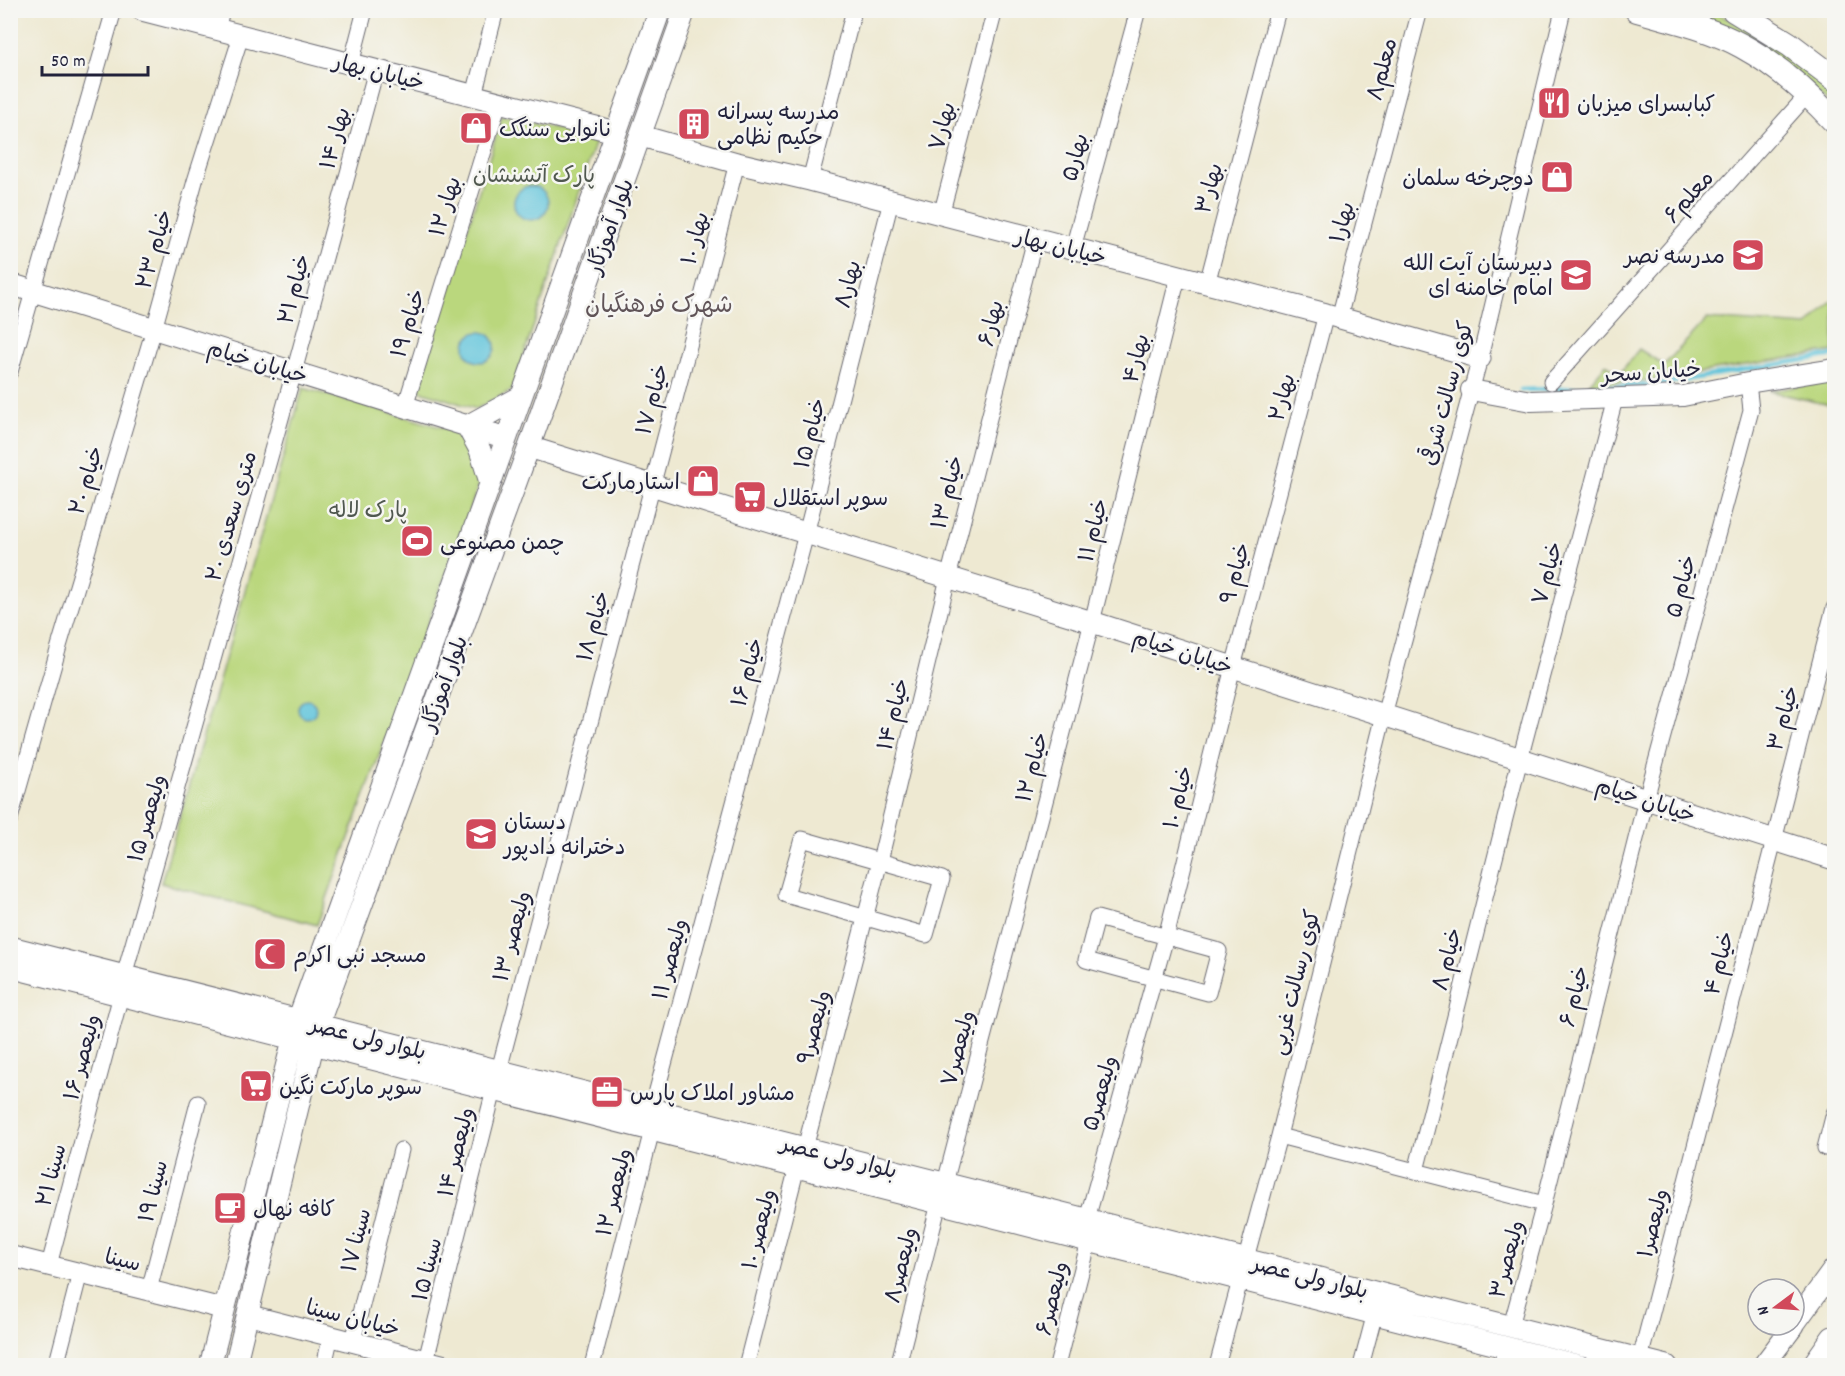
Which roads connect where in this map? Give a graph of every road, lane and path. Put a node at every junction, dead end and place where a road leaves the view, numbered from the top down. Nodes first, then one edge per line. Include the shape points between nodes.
1 (114, 10) edge
2 (142, 10) edge
3 (365, 10) edge
4 (496, 10) edge
5 (660, 10) edge
6 (685, 10) edge
7 (854, 10) edge
8 (995, 10) edge
9 (1138, 10) edge
10 (1278, 10) edge
11 (1420, 10) edge
12 (1563, 10) edge
13 (1637, 10) edge
14 (1734, 10) edge
15 (219, 20) edge
16 (241, 36) junction
17 (351, 64) junction
18 (375, 70) junction
19 (1834, 78) edge
20 (1808, 94) junction
21 (474, 96) junction
22 (499, 102) junction
23 (1834, 121) edge
24 (615, 132) junction
25 (641, 136) junction
26 (1386, 139) joint
27 (737, 163) junction
28 (810, 180) junction
29 (891, 201) junction
30 (941, 215) junction
31 (335, 218) joint
32 (1035, 239) junction
33 (1074, 248) junction
34 (453, 254) joint
35 (1179, 277) junction
36 (563, 279) junction
37 (10, 284) edge
38 (1207, 284) junction
39 (586, 288) junction
40 (33, 291) junction
41 (1332, 316) junction
42 (694, 324) joint
43 (154, 329) junction
44 (1480, 358) junction
45 (1834, 369) edge
46 (10, 372) edge
47 (294, 372) junction
48 (846, 378) joint
49 (1551, 382) dead end
50 (1748, 383) junction
51 (1471, 390) junction
52 (520, 397) junction
53 (1615, 399) junction
54 (405, 407) junction
55 (989, 418) joint
56 (467, 426) junction
57 (506, 438) junction
58 (529, 447) junction
59 (1135, 449) joint
60 (490, 482) junction
61 (651, 485) junction
62 (1279, 491) joint
63 (806, 534) junction
64 (948, 578) junction
65 (1834, 608) edge
66 (1092, 622) junction
67 (1233, 667) junction
68 (210, 672) joint
69 (1384, 715) junction
70 (400, 733) junction
71 (421, 741) junction
72 (1520, 759) junction
73 (575, 778) joint
74 (1646, 799) junction
75 (10, 819) edge
76 (729, 822) joint
77 (1773, 840) junction
78 (1834, 859) edge
79 (880, 861) junction
80 (865, 917) junction
81 (1013, 924) joint
82 (1166, 937) junction
83 (10, 947) edge
84 (10, 967) edge
85 (1154, 978) junction
86 (123, 986) junction
87 (306, 1032) junction
88 (497, 1080) junction
89 (1707, 1098) joint
90 (198, 1103) dead end
91 (286, 1109) junction
92 (1834, 1113) edge
93 (652, 1119) junction
94 (85, 1130) joint
95 (1279, 1136) junction
96 (1825, 1148) dead end
97 (401, 1150) dead end
98 (801, 1157) junction
99 (1416, 1171) junction
100 (942, 1193) junction
101 (1544, 1204) junction
102 (1088, 1219) junction
103 (460, 1225) joint
104 (1089, 1241) junction
105 (10, 1256) edge
106 (49, 1265) junction
107 (1242, 1269) junction
108 (1834, 1269) edge
109 (80, 1273) junction
110 (150, 1290) junction
111 (1806, 1308) edge
112 (224, 1309) junction
113 (1374, 1313) junction
114 (248, 1315) junction
115 (1511, 1326) junction
116 (331, 1335) junction
117 (1785, 1337) edge
118 (353, 1341) junction
119 (1504, 1356) edge
120 (426, 1360) junction
121 (1768, 1360) edge
122 (1639, 1362) edge
123 (56, 1365) edge
124 (210, 1365) edge
125 (235, 1365) edge
126 (324, 1365) edge
127 (447, 1365) edge
128 (592, 1365) edge
129 (746, 1365) edge
130 (898, 1365) edge
131 (1057, 1365) edge
132 (1217, 1365) edge
133 (1361, 1365) edge
134 (1580, 1365) edge
135 (1667, 1365) edge
136 (1751, 1365) edge

1 - 40 street
2 - 15 main road, خیابان بهار
3 - 17 street
4 - 21 street
5 - 24 main road, بلوار آموزگار
6 - 25 main road, بلوار آموزگار
7 - 28 street
8 - 30 street, بهار۷
9 - 33 street, بهار۵
10 - 38 street, بهار۳
11 - 26 street, معلم۸
12 - 44 street, کوی رسالت شرقی
13 - 20 main road via 1741,45
14 - 19 main road
15 - 16 main road, خیابان بهار
16 - 17 main road, خیابان بهار
16 - 43 street, خیام ۲۳
17 - 18 main road, خیابان بهار
18 - 21 main road, خیابان بهار
18 - 31 street, بهار ۱۴
20 - 23 main road
20 - 49 street, معلم۶
21 - 22 main road, خیابان بهار
22 - 24 main road, خیابان بهار
22 - 34 street, بهار ۱۲
24 - 36 main road, بلوار آموزگار
25 - 27 main road, خیابان بهار
25 - 39 main road, بلوار آموزگار
26 - 41 street, بهار۱
27 - 28 main road, خیابان بهار
27 - 42 street, بهار ۱۰
28 - 29 main road, خیابان بهار
29 - 30 main road, خیابان بهار
29 - 48 street, بهار۸
30 - 32 main road, خیابان بهار
31 - 47 street, خیام ۲۱
32 - 33 main road, خیابان بهار
32 - 55 street, بهار۶
33 - 35 main road, خیابان بهار
34 - 54 street, خیام ۱۹
35 - 38 main road, خیابان بهار
35 - 59 street, بهار۴
36 - 39 main road
36 - 52 main road, بلوار آموزگار
37 - 40 main road, خیابان خیام
38 - 41 main road, خیابان بهار
39 - 58 main road, بلوار آموزگار
40 - 43 main road, خیابان خیام
40 - 46 street
41 - 44 main road, خیابان بهار
41 - 62 street, بهار۲
42 - 61 street, خیام ۱۷
43 - 47 main road, خیابان خیام
43 - 75 street, خیام ۲۰
44 - 51 street, کوی رسالت شرقی
45 - 50 street, خیابان سحر
47 - 54 main road, خیابان خیام
47 - 68 street, ۲۰ متری سعدی
48 - 63 street, خیام ۱۵
50 - 53 street, خیابان سحر via 1683,396
50 - 74 street, خیام ۵ via 1751,410
51 - 53 street, خیابان سحر via 1531,401
51 - 69 street, کوی رسالت شرقی
52 - 56 main road
52 - 57 main road, بلوار آموزگار
53 - 72 street, خیام ۷
54 - 56 main road, خیابان خیام
55 - 64 street, خیام ۱۳
56 - 57 main road, خیابان خیام
56 - 60 main road
57 - 60 main road, بلوار آموزگار
58 - 61 main road, خیابان خیام
58 - 71 main road, بلوار آموزگار
59 - 66 street, خیام ۱۱
60 - 70 main road, بلوار آموزگار
61 - 63 main road, خیابان خیام
61 - 73 street, خیام ۱۸
62 - 67 street, خیام ۹
63 - 64 main road, خیابان خیام
63 - 76 street, خیام ۱۶
64 - 66 main road, خیابان خیام
64 - 79 street, خیام ۱۴
65 - 77 street, خیام ۳
66 - 67 main road, خیابان خیام
66 - 81 street, خیام ۱۲
67 - 69 main road, خیابان خیام
67 - 82 street, خیام ۱۰
68 - 86 street, ولیعصر ۱۵
69 - 72 main road, خیابان خیام
69 - 95 street, کوی رسالت غربی
70 - 71 main road
70 - 87 main road, بلوار آموزگار
71 - 87 main road, بلوار آموزگار
72 - 74 main road, خیابان خیام
72 - 99 street, خیام ۸
73 - 88 street, ولیعصر ۱۳
74 - 77 main road, خیابان خیام
74 - 101 street, خیام ۶
76 - 93 street, ولیعصر ۱۱
77 - 78 main road, خیابان خیام
77 - 89 street, خیام ۴
79 - 80 street, خیام ۱۴
79 - 80 street via 942,879 926,935
79 - 80 street via 802,839 786,895
80 - 98 street, ولیعصر۹
81 - 100 street, ولیعصر۷
82 - 85 street, خیام ۱۰
82 - 85 street via 1219,951 1208,993
82 - 85 street via 1097,918 1086,960
83 - 86 main road, بلوار ولی عصر
84 - 86 main road, بلوار ولی عصر
85 - 102 street, ولیعصر۵
86 - 87 main road, بلوار ولی عصر
86 - 94 street, ولیعصر ۱۶
87 - 88 main road, بلوار ولی عصر
87 - 91 main road, بلوار آموزگار
88 - 93 main road, بلوار ولی عصر
88 - 103 street, ولیعصر ۱۴
89 - 122 street, ولیعصر۱
90 - 110 street, سینا ۱۹
91 - 112 main road, بلوار آموزگار
91 - 114 main road, بلوار آموزگار
92 - 96 street
93 - 98 main road, بلوار ولی عصر
93 - 128 street, ولیعصر ۱۲
94 - 106 street, سینا ۲۱
95 - 99 street
95 - 107 street, کوی رسالت غربی
97 - 118 street, سینا ۱۷
98 - 100 main road, بلوار ولی عصر
98 - 129 street, ولیعصر ۱۰
99 - 101 street
100 - 102 main road, بلوار ولی عصر
100 - 104 main road, بلوار ولی عصر
100 - 130 street, ولیعصر۸
101 - 115 street, ولیعصر۳
102 - 107 main road, بلوار ولی عصر
103 - 120 street, سینا ۱۵
104 - 107 main road, بلوار ولی عصر
104 - 131 street, ولیعصر۶
105 - 106 street, سینا
106 - 109 street, سینا
107 - 113 main road, بلوار ولی عصر
107 - 115 main road, بلوار ولی عصر
107 - 132 street, کوی رسالت غربی
108 - 111 main road
109 - 110 street, سینا
109 - 123 street
110 - 112 street, سینا
112 - 124 main road, بلوار آموزگار
113 - 119 main road, بلوار ولی عصر
113 - 133 street
114 - 116 street, خیابان سینا
114 - 125 main road, بلوار آموزگار
115 - 122 main road, بلوار ولی عصر
116 - 118 street, خیابان سینا
116 - 126 street
117 - 121 main road
118 - 120 street, خیابان سینا
119 - 134 main road, بلوار ولی عصر
120 - 127 street, خیابان سینا
121 - 136 main road
122 - 135 main road, بلوار ولی عصر

